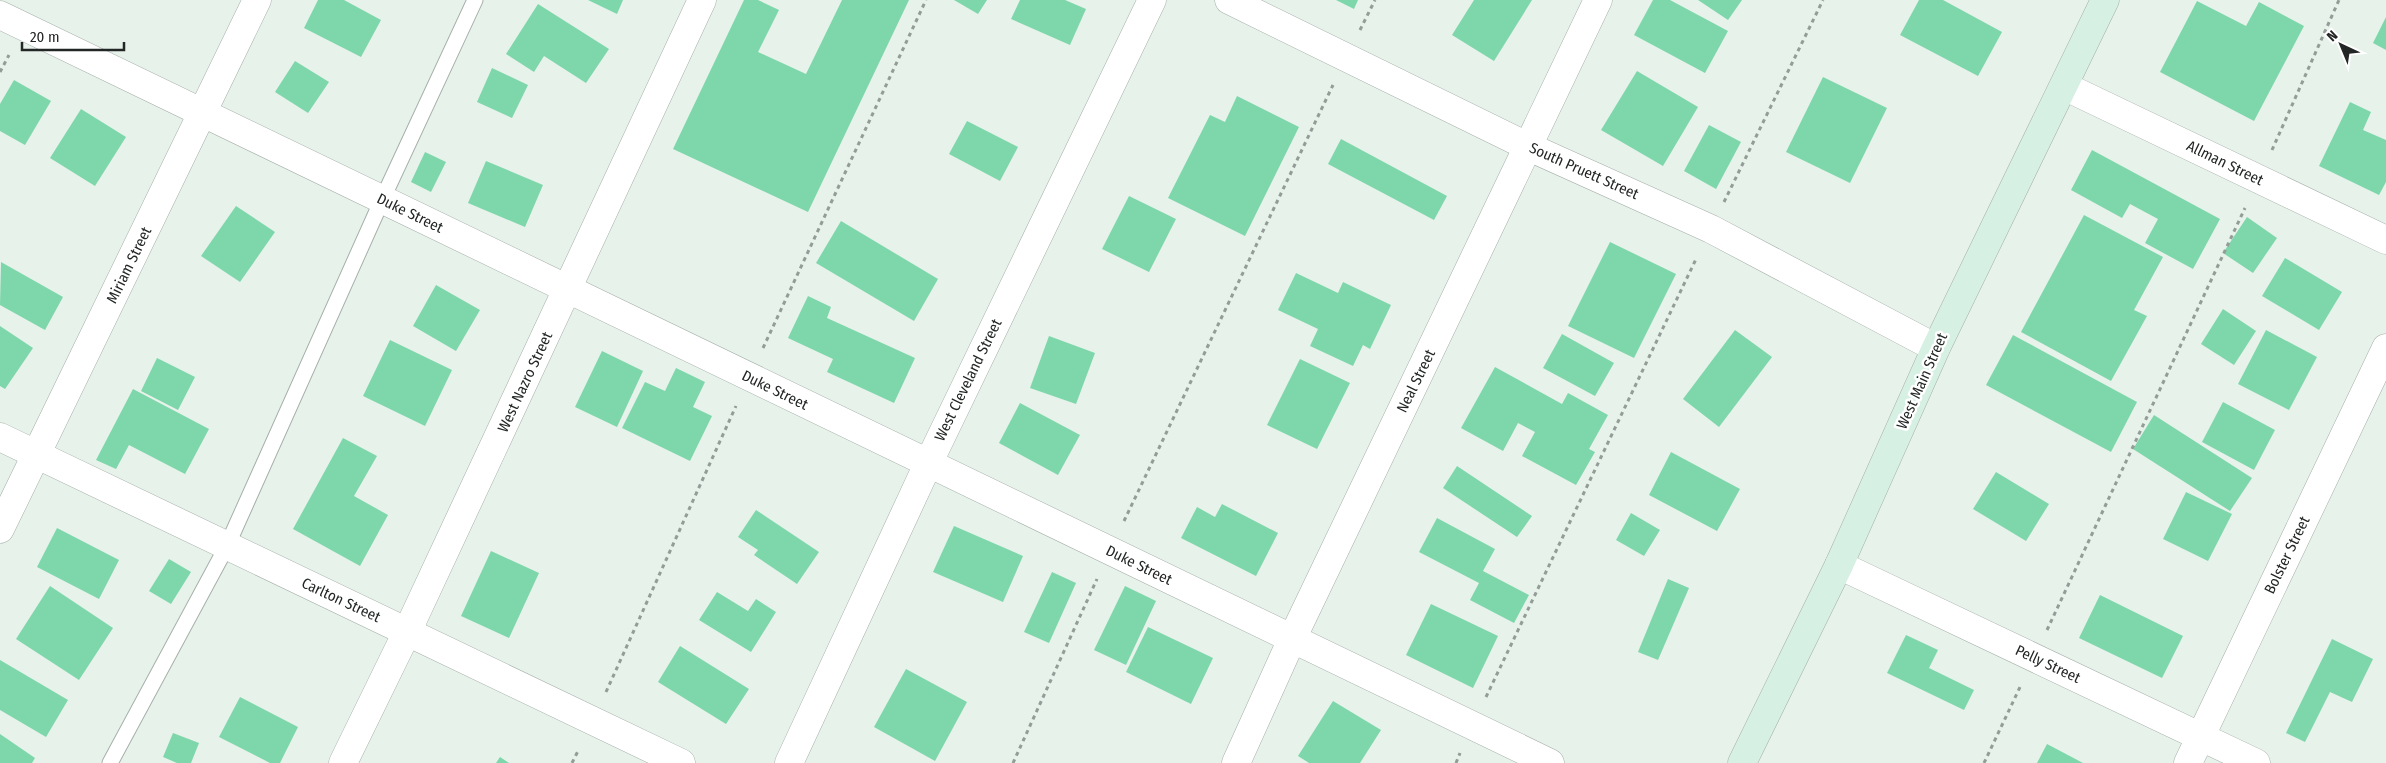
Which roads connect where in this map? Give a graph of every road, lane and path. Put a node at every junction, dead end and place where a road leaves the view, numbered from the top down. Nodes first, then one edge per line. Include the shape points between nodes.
1 (257, 0) edge
2 (475, 0) edge
3 (702, 0) edge
4 (1152, 0) edge
5 (1229, 0) edge
6 (1375, 0) edge
7 (1598, 0) edge
8 (1823, 0) edge
9 (2104, 0) edge
10 (2339, 0) edge
11 (0, 15) edge
12 (1346, 59) junction
13 (2064, 86) junction
14 (203, 114) junction
15 (1529, 147) junction
16 (2259, 180) junction
17 (382, 200) junction
18 (1711, 229) junction
19 (2386, 240) edge
20 (568, 290) junction
21 (1936, 348) junction
22 (2386, 348) edge
23 (0, 437) edge
24 (36, 454) junction
25 (928, 464) junction
26 (0, 529) edge
27 (226, 546) junction
28 (1110, 551) junction
29 (1839, 566) junction
30 (407, 632) junction
31 (1292, 639) junction
32 (2034, 658) junction
33 (1472, 726) junction
34 (2201, 737) junction
35 (110, 763) edge
36 (343, 763) edge
37 (681, 763) edge
38 (789, 763) edge
39 (1013, 763) edge
40 (1236, 763) edge
41 (1456, 763) edge
42 (1550, 763) edge
43 (1742, 763) edge
44 (1984, 763) edge
45 (2188, 763) edge
46 (2256, 763) edge

1 - 14 street, Miriam Street
2 - 17 lane
3 - 20 street, West Nazro Street
4 - 25 street, West Cleveland Street
5 - 12 street, South Pruett Street
6 - 12 path
7 - 15 street, Neal Street
8 - 18 path
9 - 13 main road, West Main Street
10 - 16 path
11 - 14 street, Duke Street
12 - 15 street, South Pruett Street
12 - 28 path
13 - 16 street, Allman Street
13 - 21 main road, West Main Street
14 - 17 street, Duke Street
14 - 24 street, Miriam Street
15 - 18 street, South Pruett Street
15 - 31 street, Neal Street
16 - 19 street, Allman Street
16 - 32 path
17 - 20 street, Duke Street
17 - 27 lane
18 - 21 street, South Pruett Street
18 - 33 path
20 - 25 street, Duke Street
20 - 30 street, West Nazro Street
21 - 29 main road, West Main Street
22 - 34 street, Bolster Street
23 - 24 street, Carlton Street
24 - 26 street, Miriam Street
24 - 27 street, Carlton Street
25 - 28 street, Duke Street
25 - 38 street, West Cleveland Street
27 - 30 street, Carlton Street
27 - 35 lane
28 - 31 street, Duke Street
28 - 39 path
29 - 32 street, Pelly Street
29 - 43 main road, West Main Street
30 - 36 street, West Nazro Street
30 - 37 street, Carlton Street
31 - 33 street, Duke Street
31 - 40 street, Neal Street
32 - 34 street, Pelly Street
32 - 44 path
33 - 41 path
33 - 42 street, Duke Street
34 - 45 street, Bolster Street
34 - 46 street, Pelly Street

